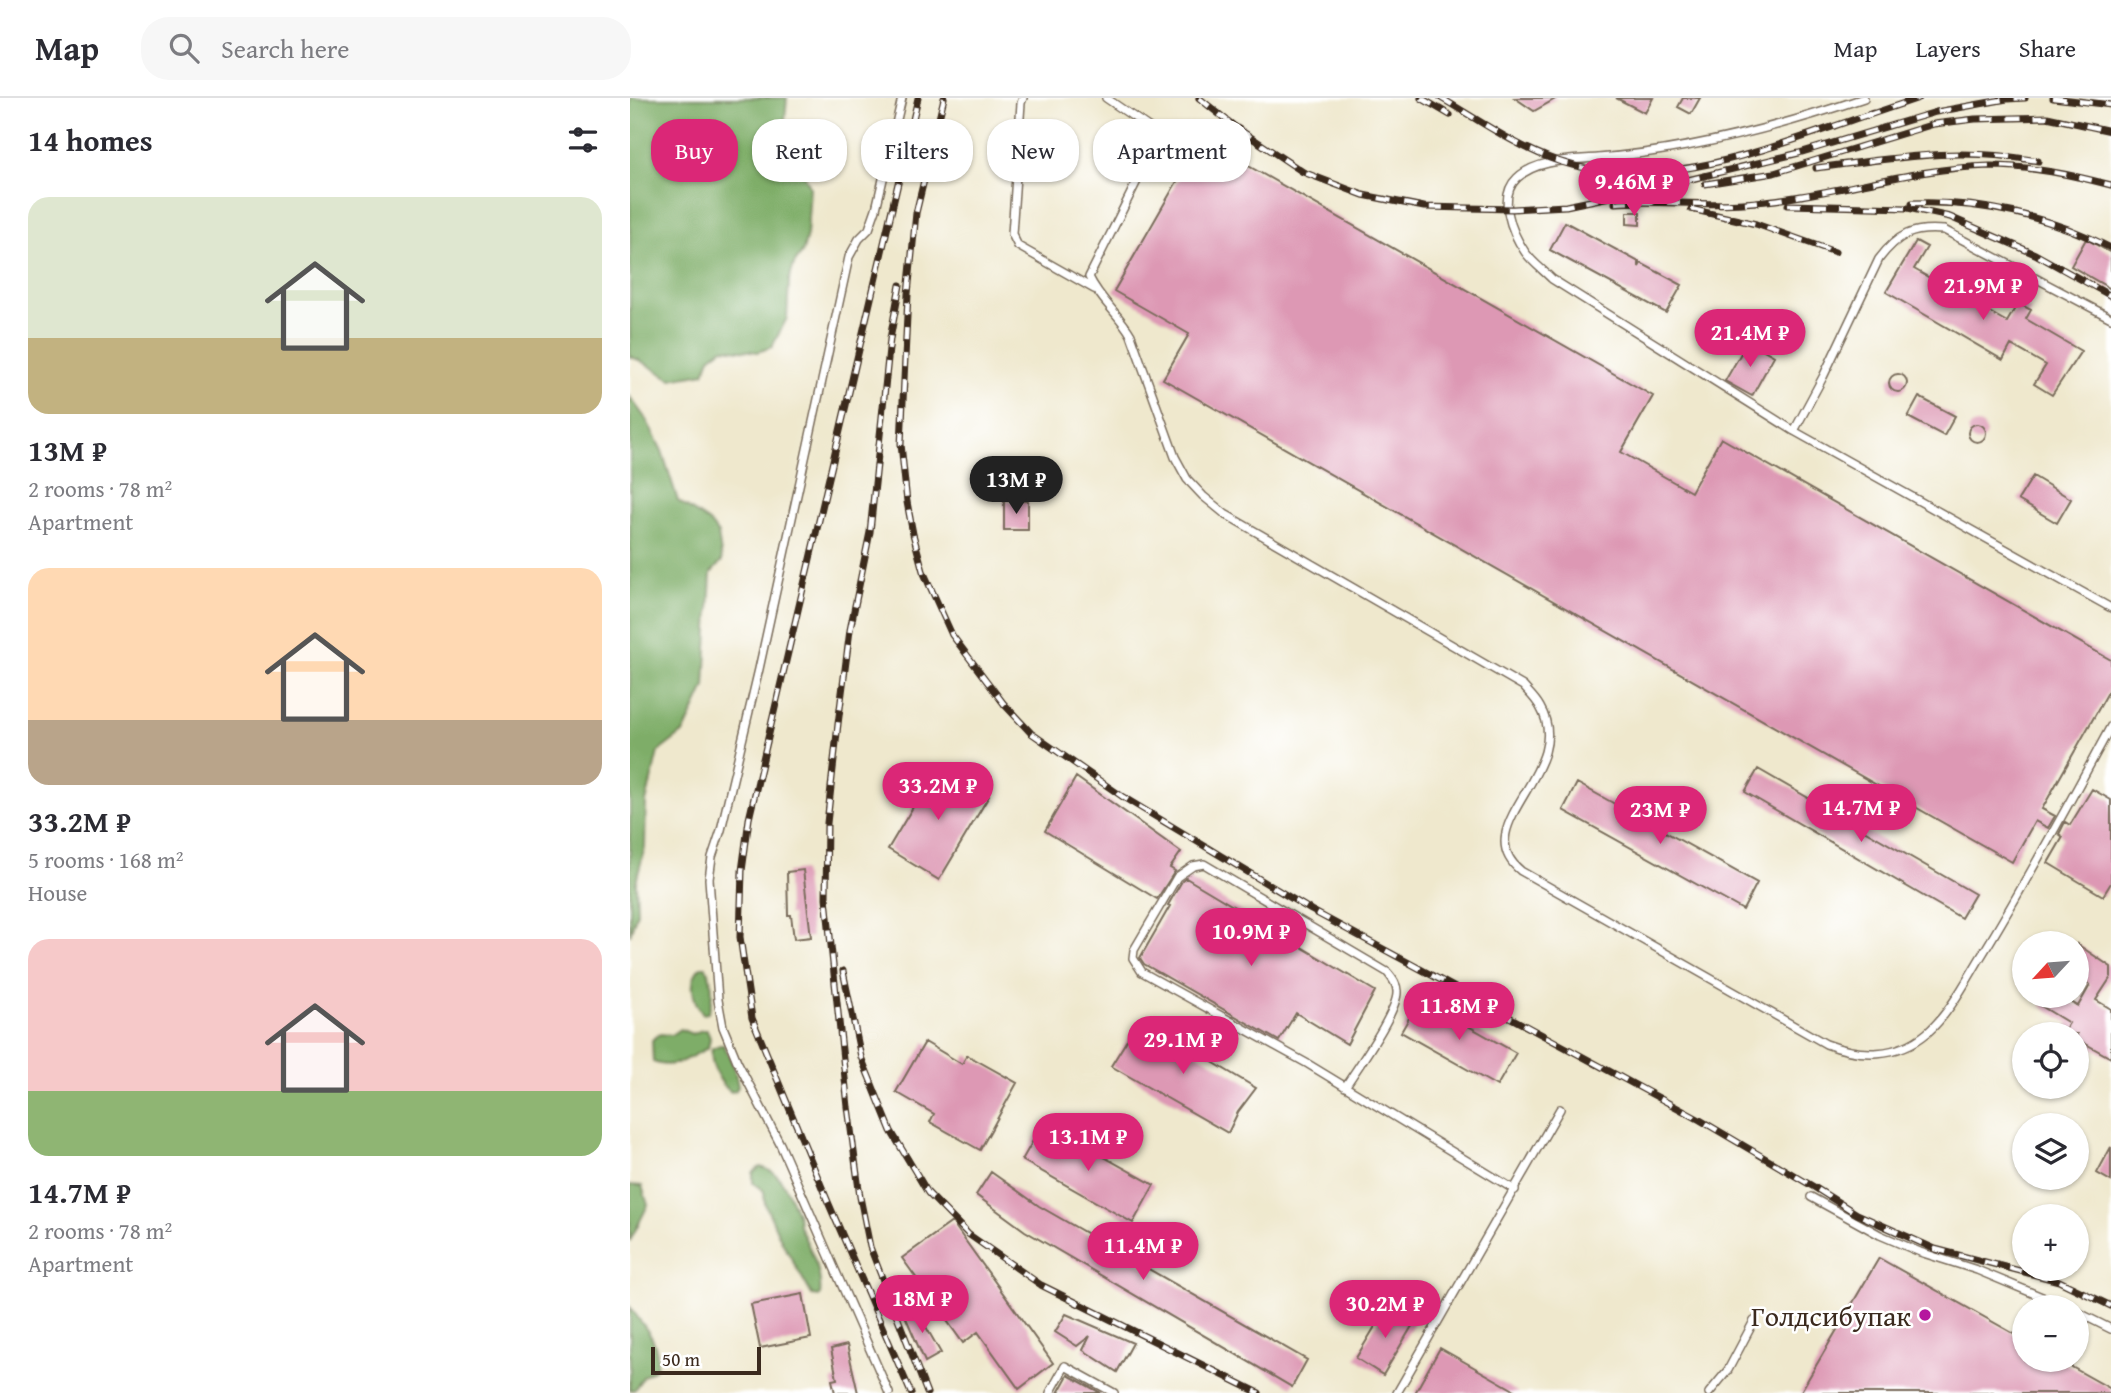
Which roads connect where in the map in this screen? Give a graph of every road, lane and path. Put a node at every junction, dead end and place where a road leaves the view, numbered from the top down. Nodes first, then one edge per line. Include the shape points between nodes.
1 (902, 98) edge
2 (1023, 98) edge
3 (1105, 98) edge
4 (1864, 98) edge
5 (1094, 289) junction
6 (2111, 318) edge
7 (1794, 431) junction
8 (2111, 608) edge
9 (2111, 726) edge
10 (2102, 743) junction
11 (2111, 748) edge
12 (1345, 1087) junction
13 (1560, 1109) dead end
14 (1515, 1191) junction
15 (1811, 1198) dead end
16 (2037, 1295) edge
17 (2089, 1318) edge
18 (1754, 1321) dead end
19 (2111, 1329) edge
20 (889, 1393) edge
21 (1050, 1393) edge
22 (1114, 1393) edge
23 (1397, 1393) edge
24 (1709, 1393) edge

1 - 20 lane via 876,209 869,229 849,257 709,879 723,1027 780,1144
2 - 5 lane via 1012,234 1018,246
3 - 5 lane via 1160,135 1089,277
4 - 7 lane via 1670,150 1559,161 1530,170 1510,188 1507,209 1515,233 1526,253 1552,279
5 - 10 lane via 1131,335 1175,457 1203,496 1225,514 1522,686 1539,705 1548,746 1505,831 1505,851 1513,866 1826,1044 1861,1054 1895,1050 1926,1034 1943,1016 2013,905
6 - 7 lane via 1944,230 1914,231 1890,245 1879,259
7 - 8 lane
9 - 10 lane
10 - 11 lane
12 - 12 lane via 1136,966 1134,950 1185,870 1204,864 1387,972 1394,981 1394,1007
12 - 14 lane
13 - 14 lane
14 - 23 lane
15 - 16 lane via 1880,1235
17 - 19 lane
18 - 24 lane via 1728,1370
21 - 22 lane via 1065,1366

